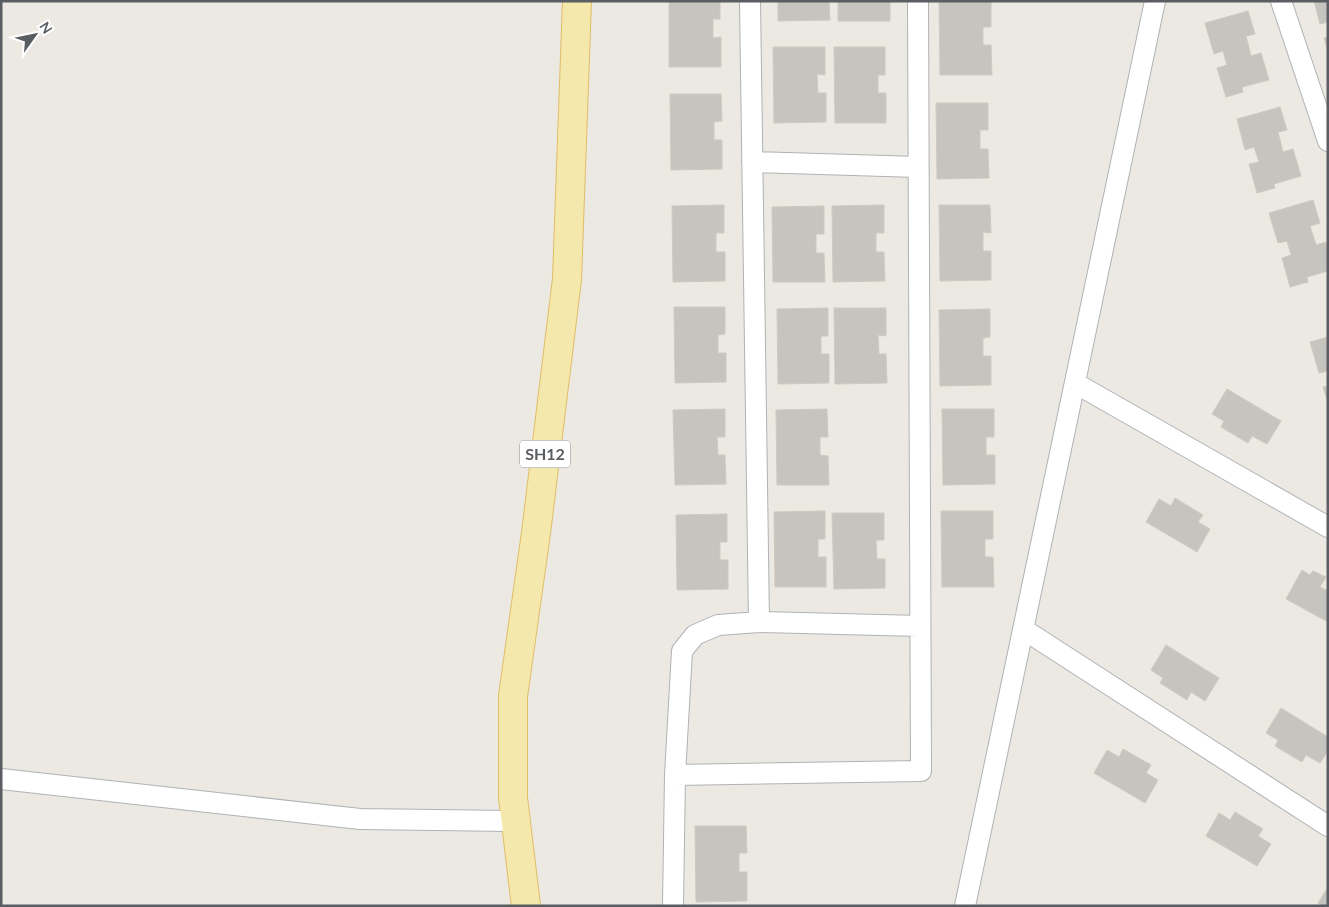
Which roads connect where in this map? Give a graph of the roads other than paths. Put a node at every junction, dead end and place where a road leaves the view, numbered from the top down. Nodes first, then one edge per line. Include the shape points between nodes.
1 (577, 1) edge
2 (750, 1) edge
3 (918, 1) edge
4 (1155, 1) edge
5 (1281, 1) edge
6 (1328, 142) edge
7 (752, 162) junction
8 (918, 167) junction
9 (1075, 383) junction
10 (1328, 527) edge
11 (759, 622) junction
12 (920, 626) junction
13 (1023, 629) junction
14 (675, 775) junction
15 (1, 779) edge
16 (516, 821) junction
17 (1328, 826) edge
18 (526, 906) edge
19 (673, 906) edge
20 (965, 906) edge

1 - 16 main road, SH12 via 567,279 513,696
2 - 7 street
3 - 8 street
4 - 9 street
5 - 6 street
7 - 8 street
7 - 11 street
8 - 12 street
9 - 10 street
9 - 13 street
11 - 12 street
11 - 14 street via 718,625 695,635 682,652
12 - 14 street via 921,771
13 - 17 street
13 - 20 street
14 - 19 street
15 - 16 street via 360,819
16 - 18 main road, SH12

